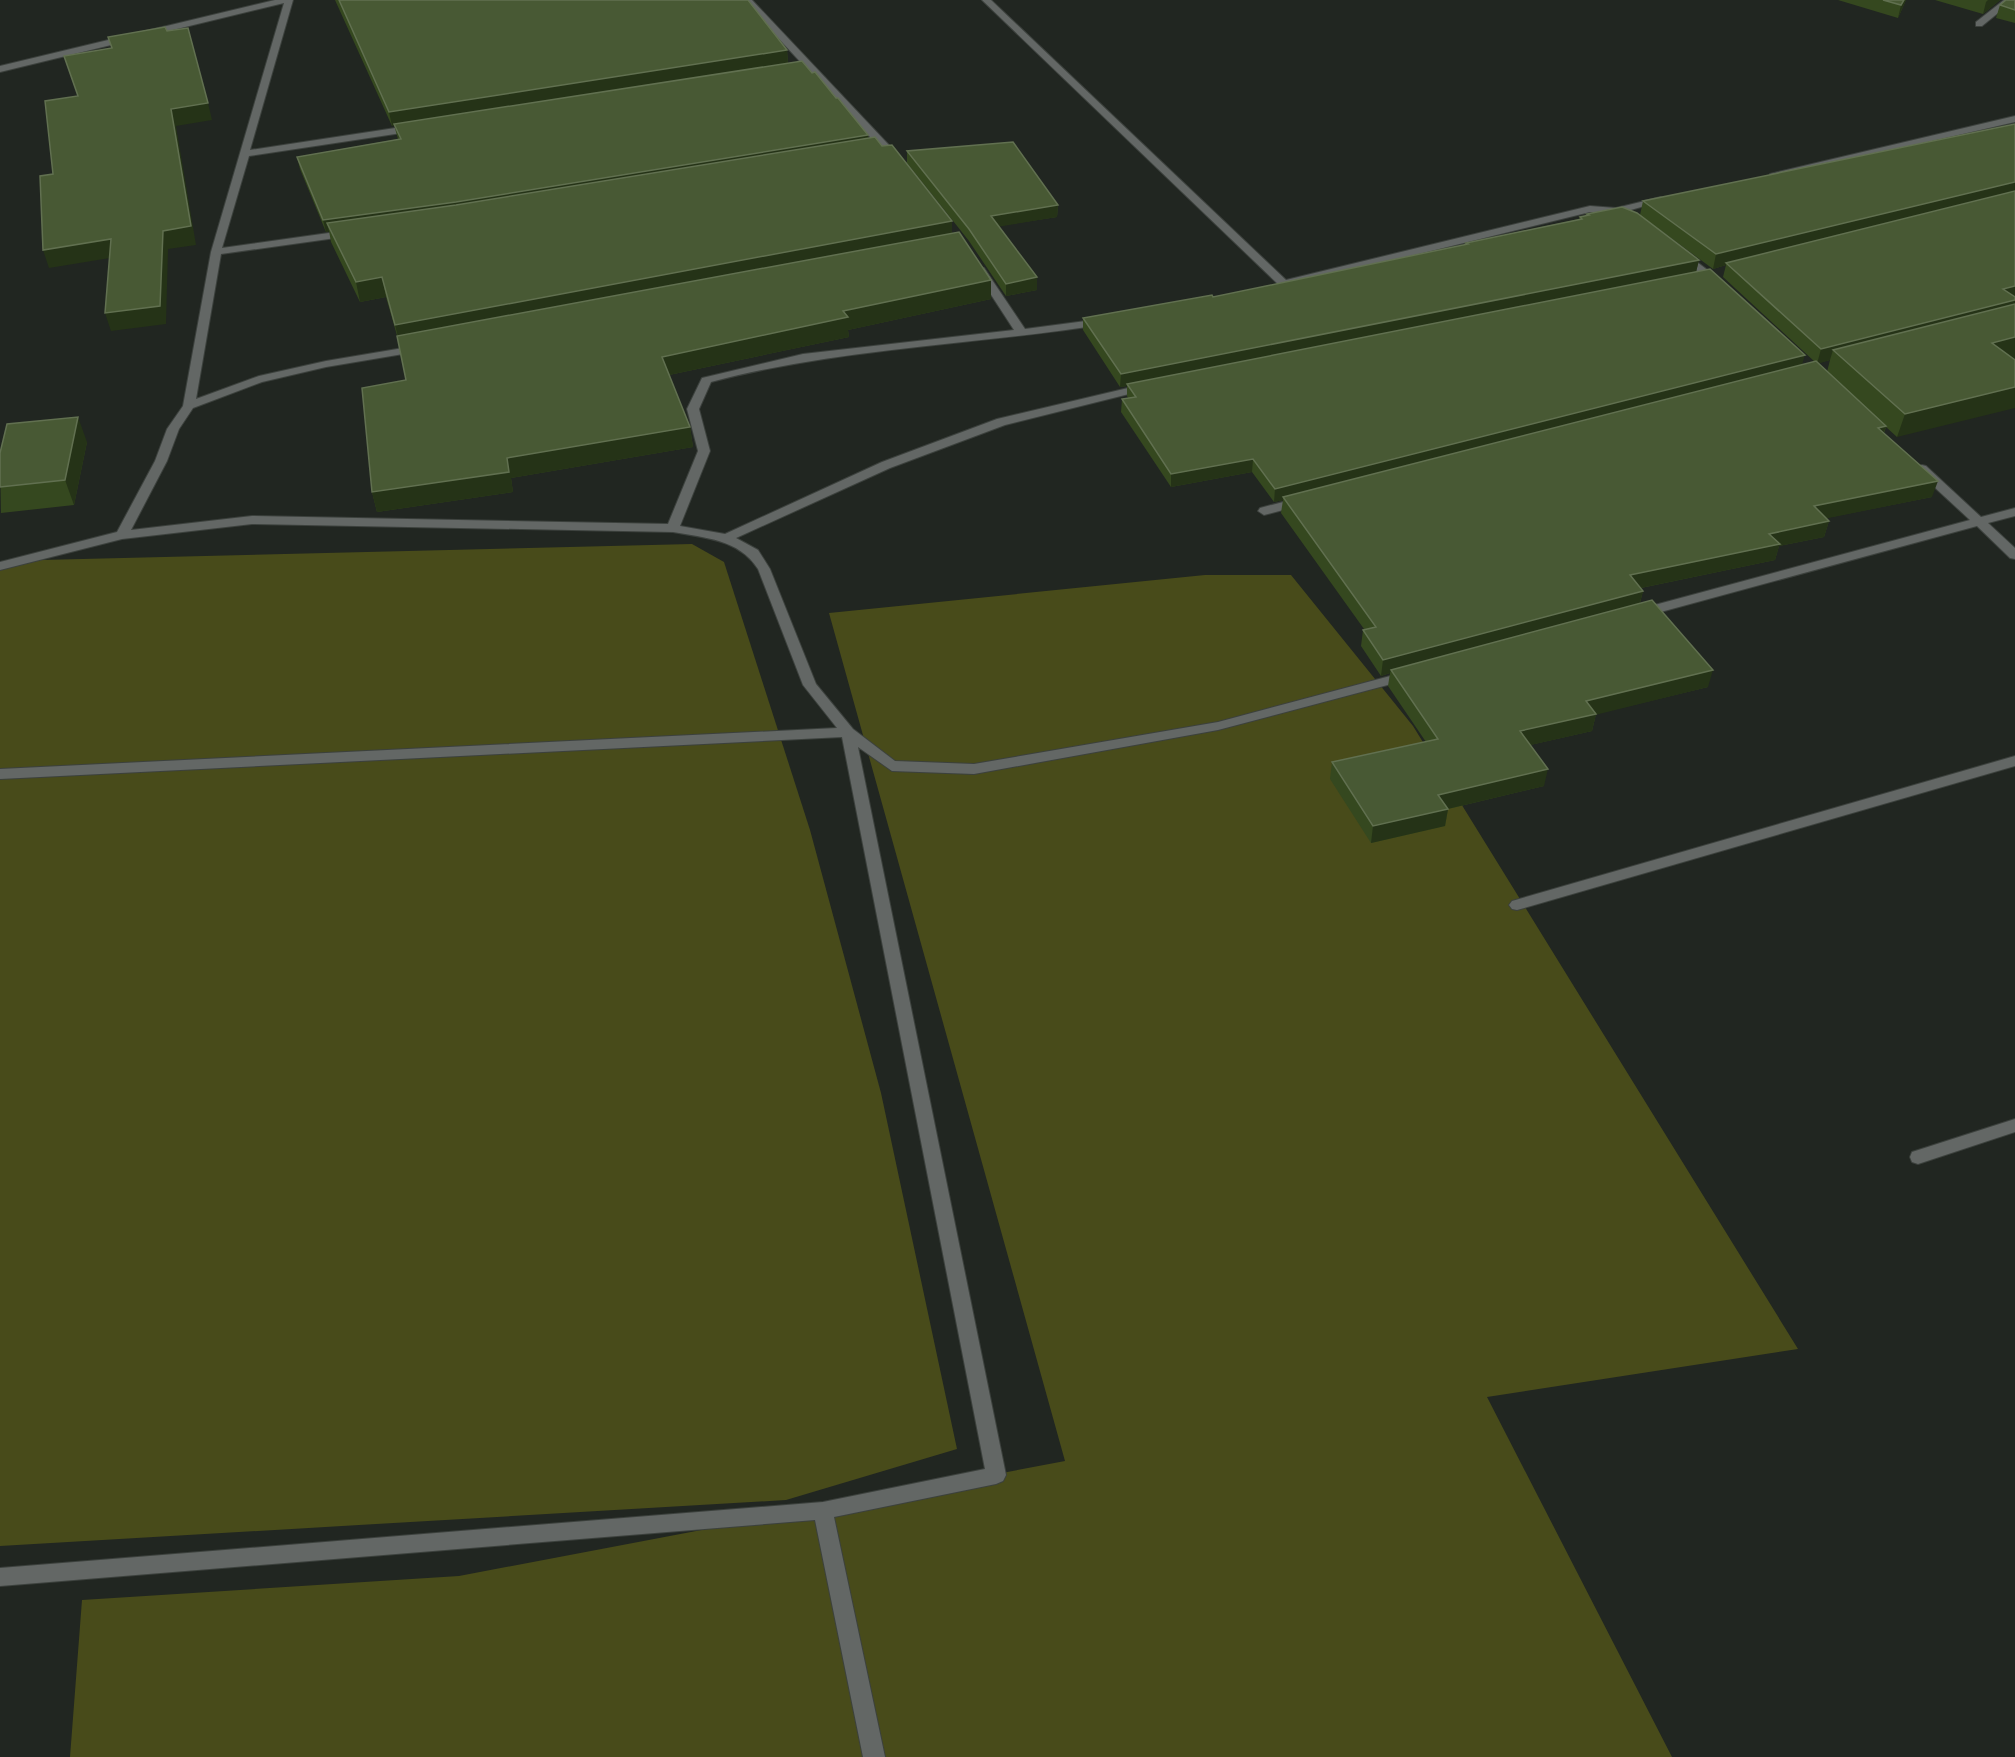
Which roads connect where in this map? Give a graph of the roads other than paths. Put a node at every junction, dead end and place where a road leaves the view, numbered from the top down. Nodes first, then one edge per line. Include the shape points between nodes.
1 (288, 0) edge
2 (747, 0) edge
3 (986, 0) edge
4 (2010, 0) edge
5 (1979, 24) dead end
6 (809, 66) junction
7 (798, 68) edge
8 (0, 69) edge
9 (2015, 118) edge
10 (421, 127) edge
11 (889, 149) junction
12 (878, 151) edge
13 (244, 154) junction
14 (909, 175) edge
15 (1764, 177) edge
16 (1673, 198) edge
17 (1616, 211) junction
18 (1632, 218) edge
19 (366, 231) edge
20 (1675, 248) edge
21 (216, 252) junction
22 (976, 264) edge
23 (1727, 291) edge
24 (1110, 320) edge
25 (1021, 332) junction
26 (436, 345) edge
27 (1153, 385) edge
28 (189, 406) junction
29 (1910, 458) edge
30 (1310, 499) edge
31 (1264, 511) dead end
32 (2015, 512) edge
33 (1979, 522) junction
34 (673, 528) junction
35 (122, 535) junction
36 (726, 538) junction
37 (2015, 555) edge
38 (0, 566) edge
39 (1633, 615) edge
40 (1426, 671) edge
41 (848, 732) junction
42 (2015, 761) edge
43 (0, 774) edge
44 (1517, 905) dead end
45 (2015, 1125) edge
46 (1918, 1157) dead end
47 (823, 1510) junction
48 (0, 1577) edge
49 (874, 1757) edge

1 - 8 street
1 - 13 street
2 - 6 street
3 - 17 street via 1278,285 1590,209
4 - 5 street
6 - 7 street
6 - 11 street
9 - 15 street
10 - 13 street
11 - 12 street
11 - 14 street
13 - 21 street
16 - 17 street
17 - 18 street
19 - 21 street
20 - 23 street
21 - 28 street
22 - 25 street
24 - 25 street
25 - 34 street via 856,350 740,370 706,380 693,409 704,451
26 - 28 street via 259,379
27 - 36 street via 1001,422 886,465
28 - 35 street via 173,429 161,461
29 - 33 street
30 - 31 street
32 - 33 street
33 - 37 street
33 - 39 street
34 - 35 street via 252,520
34 - 36 street
35 - 38 street
36 - 41 street via 754,553 810,685
40 - 41 street via 1218,726 974,769 892,766
41 - 43 street
41 - 47 street via 996,1475
42 - 44 street
45 - 46 street
47 - 48 street
47 - 49 street

